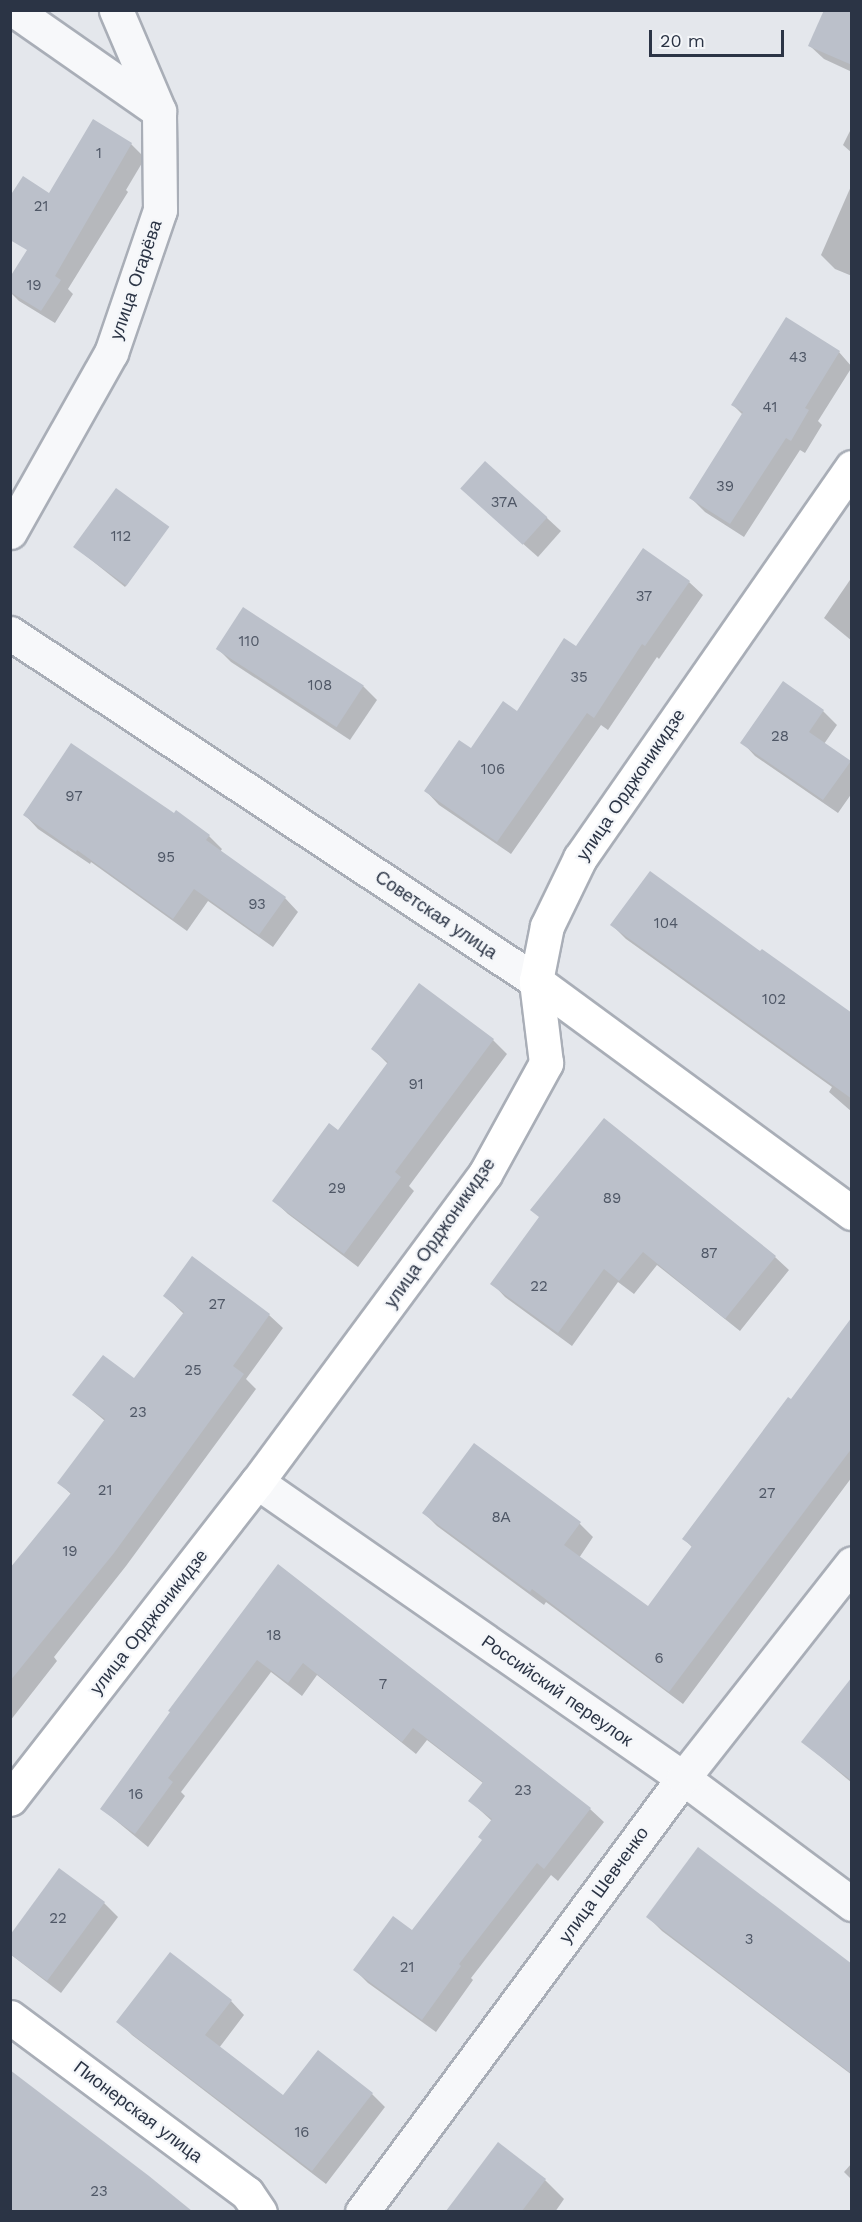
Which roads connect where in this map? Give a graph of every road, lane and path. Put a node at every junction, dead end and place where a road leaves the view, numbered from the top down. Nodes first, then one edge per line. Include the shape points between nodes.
1 (14, 10) edge
2 (117, 10) edge
3 (159, 111) junction
4 (852, 467) edge
5 (10, 532) edge
6 (10, 633) edge
7 (536, 981) junction
8 (852, 1213) edge
9 (257, 1482) junction
10 (852, 1563) edge
11 (682, 1778) junction
12 (10, 1799) edge
13 (852, 1904) edge
14 (10, 2017) edge
15 (260, 2211) edge
16 (362, 2211) edge

1 - 3 street
2 - 3 street, улица Огарёва
3 - 5 street, улица Огарёва via 160,210 111,353
4 - 7 main road, улица Орджоникидзе via 580,858 547,926
6 - 7 street, Советская улица
7 - 8 main road, Советская улица
7 - 9 main road, улица Орджоникидзе via 546,1063 485,1174
9 - 11 street, Российский переулок
9 - 12 main road, улица Орджоникидзе
10 - 11 street, улица Шевченко
11 - 13 street, Российский переулок
11 - 16 street, улица Шевченко
14 - 15 main road, Пионерская улица via 248,2193

